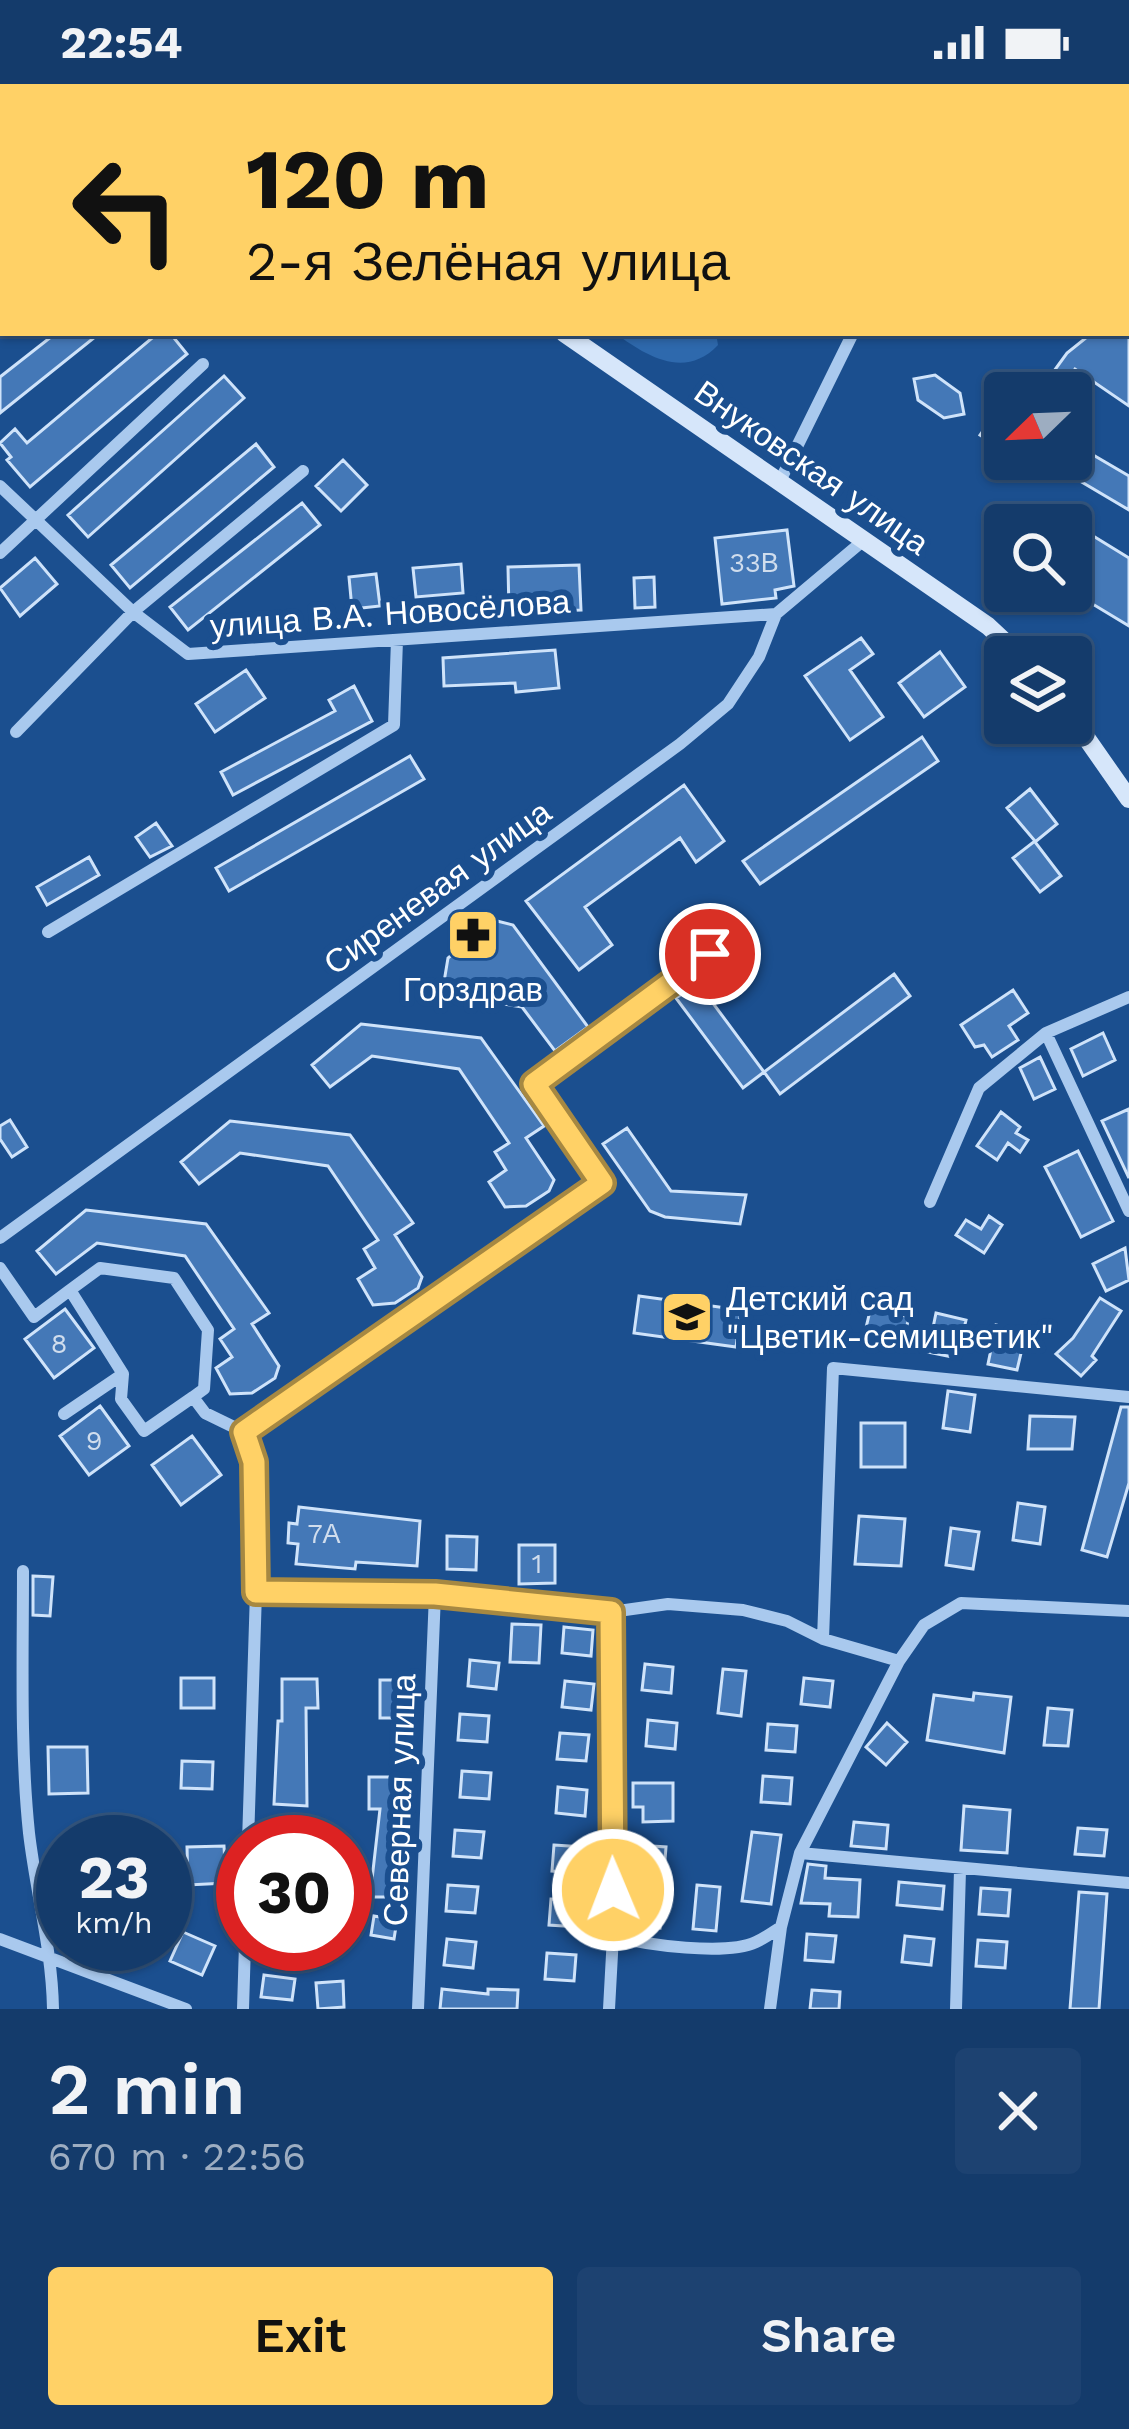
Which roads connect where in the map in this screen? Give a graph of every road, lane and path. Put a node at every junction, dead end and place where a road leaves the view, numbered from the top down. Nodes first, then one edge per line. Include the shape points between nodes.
1 (568, 336) edge
2 (852, 336) edge
3 (203, 364) dead end
4 (303, 472) dead end
5 (780, 481) junction
6 (0, 486) edge
7 (33, 520) junction
8 (864, 540) junction
9 (0, 553) edge
10 (133, 612) junction
11 (776, 614) junction
12 (999, 636) edge
13 (397, 640) junction
14 (16, 732) dead end
15 (1091, 744) edge
16 (1129, 799) edge
17 (48, 932) dead end
18 (710, 954) dead end
19 (1129, 997) edge
20 (1046, 1033) junction
21 (930, 1202) dead end
22 (1129, 1211) edge
23 (0, 1238) edge
24 (0, 1268) edge
25 (70, 1290) junction
26 (124, 1374) junction
27 (193, 1397) junction
28 (1129, 1397) edge
29 (64, 1414) dead end
30 (244, 1432) junction
31 (23, 1571) dead end
32 (256, 1592) junction
33 (435, 1594) junction
34 (611, 1612) junction
35 (1129, 1612) edge
36 (823, 1639) junction
37 (899, 1661) junction
38 (249, 1815) edge
39 (800, 1853) junction
40 (960, 1870) junction
41 (36, 1875) edge
42 (1129, 1883) edge
43 (781, 1927) junction
44 (613, 1936) junction
45 (0, 1940) edge
46 (36, 1953) edge
47 (52, 1971) edge
48 (84, 1971) edge
49 (244, 1971) edge
50 (52, 2009) edge
51 (186, 2009) edge
52 (243, 2009) edge
53 (418, 2009) edge
54 (610, 2009) edge
55 (770, 2009) edge
56 (956, 2009) edge

1 - 5 main road, Внуковская улица
2 - 5 street
3 - 7 street
4 - 10 street
5 - 8 main road, Внуковская улица
6 - 7 street, улица В.А. Новосёлова
7 - 9 street
7 - 10 street, улица В.А. Новосёлова
8 - 11 street, Сиреневая улица
8 - 12 main road, Внуковская улица
10 - 13 street, улица В.А. Новосёлова via 188,654
10 - 14 street
11 - 13 street, улица В.А. Новосёлова
11 - 23 street, Сиреневая улица via 728,704 680,744
13 - 17 street via 394,725
15 - 16 main road
18 - 30 street via 534,1084 602,1183
19 - 20 street
20 - 21 street via 979,1088
20 - 22 street
24 - 25 street via 34,1317
25 - 26 street
25 - 27 street via 100,1268 173,1278 208,1330 204,1389
26 - 27 street via 121,1399 144,1431
26 - 29 street
27 - 30 street via 205,1413
28 - 36 street via 833,1367
30 - 32 street via 254,1462
31 - 41 street via 23,1759
32 - 33 street
32 - 38 street
33 - 34 street
33 - 53 street, Северная улица
34 - 36 street via 668,1604 743,1610
34 - 44 street
35 - 37 street via 961,1603 924,1625
36 - 37 street
37 - 39 street
39 - 40 street
39 - 43 street
40 - 42 street
40 - 56 street
43 - 44 street via 731,1948
43 - 55 street
44 - 54 street
45 - 46 street
47 - 50 street
48 - 51 street
49 - 52 street

